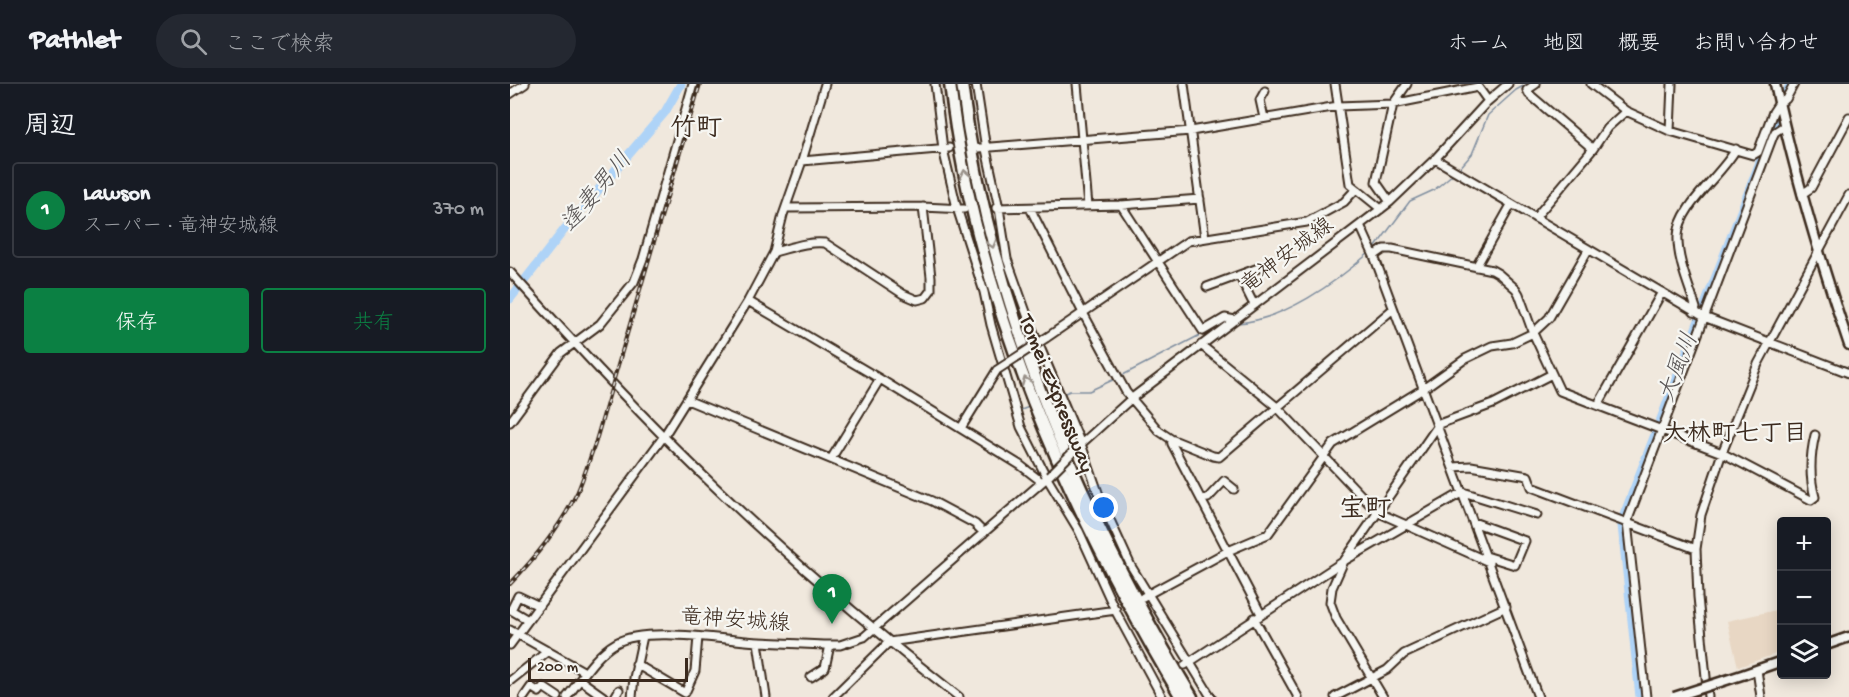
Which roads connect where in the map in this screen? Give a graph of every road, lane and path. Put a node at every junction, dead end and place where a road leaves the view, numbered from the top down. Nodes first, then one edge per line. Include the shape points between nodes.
1 (525, 84) edge
2 (693, 84) edge
3 (825, 84) edge
4 (935, 84) edge
5 (950, 84) edge
6 (962, 84) edge
7 (976, 84) edge
8 (1077, 84) edge
9 (1184, 84) edge
10 (1335, 84) edge
11 (1407, 84) edge
12 (1507, 84) edge
13 (1536, 84) edge
14 (1591, 84) edge
15 (1672, 84) edge
16 (1775, 84) edge
17 (1794, 84) edge
18 (1265, 91) dead end
19 (510, 94) edge
20 (1488, 101) junction
21 (1393, 104) junction
22 (1779, 104) junction
23 (1338, 106) junction
24 (1626, 111) junction
25 (1849, 117) edge
26 (1264, 118) junction
27 (1784, 126) junction
28 (1191, 131) junction
29 (1670, 131) junction
30 (1081, 141) junction
31 (946, 148) junction
32 (982, 148) junction
33 (1593, 149) junction
34 (1736, 149) junction
35 (1435, 159) junction
36 (802, 161) junction
37 (1356, 189) junction
38 (1802, 194) junction
39 (1849, 195) edge
40 (1200, 199) junction
41 (1390, 202) junction
42 (1121, 205) junction
43 (1511, 205) junction
44 (1088, 206) junction
45 (923, 207) junction
46 (961, 208) junction
47 (996, 208) junction
48 (1030, 208) junction
49 (1381, 209) junction
50 (785, 211) junction
51 (1535, 218) junction
52 (1360, 225) junction
53 (1206, 238) junction
54 (1588, 250) junction
55 (774, 252) junction
56 (1818, 252) junction
57 (1374, 256) junction
58 (1156, 262) junction
59 (1261, 267) dead end
60 (1476, 267) junction
61 (512, 274) edge
62 (1239, 275) junction
63 (1207, 287) dead end
64 (1662, 292) junction
65 (748, 301) junction
66 (1256, 304) junction
67 (1393, 309) junction
68 (1694, 312) junction
69 (1083, 313) junction
70 (1704, 317) junction
71 (1235, 320) junction
72 (1533, 333) junction
73 (575, 342) junction
74 (1768, 343) junction
75 (1201, 345) junction
76 (1849, 345) edge
77 (1849, 373) edge
78 (1552, 374) junction
79 (880, 379) junction
80 (1423, 390) junction
81 (1132, 398) junction
82 (687, 400) junction
83 (1598, 405) junction
84 (1277, 407) junction
85 (510, 422) edge
86 (1438, 426) junction
87 (962, 428) junction
88 (1662, 429) junction
89 (1815, 435) dead end
90 (664, 436) junction
91 (1171, 439) junction
92 (1080, 445) junction
93 (1722, 453) junction
94 (1323, 457) junction
95 (831, 459) junction
96 (1453, 467) junction
97 (1046, 478) junction
98 (1234, 489) dead end
99 (1463, 492) junction
100 (1201, 499) junction
101 (1377, 512) junction
102 (1537, 515) dead end
103 (1473, 522) junction
104 (1627, 522) junction
105 (1406, 525) junction
106 (984, 533) junction
107 (1696, 549) junction
108 (1228, 551) junction
109 (1487, 559) junction
110 (1344, 561) junction
111 (1146, 596) junction
112 (539, 606) junction
113 (1506, 608) junction
114 (1117, 610) junction
115 (1258, 616) junction
116 (528, 620) junction
117 (875, 629) junction
118 (510, 630) edge
119 (518, 635) junction
120 (643, 636) junction
121 (698, 637) junction
122 (1849, 637) edge
123 (758, 642) junction
124 (889, 642) junction
125 (1831, 644) edge
126 (510, 645) edge
127 (830, 645) junction
128 (548, 651) junction
129 (1777, 663) edge
130 (636, 664) junction
131 (1187, 664) junction
132 (1757, 670) junction
133 (585, 672) junction
134 (811, 677) dead end
135 (1373, 679) junction
136 (580, 680) junction
137 (510, 681) edge
138 (619, 690) dead end
139 (524, 697) edge
140 (558, 697) edge
141 (567, 697) edge
142 (604, 697) edge
143 (615, 697) edge
144 (632, 697) edge
145 (766, 697) edge
146 (834, 697) edge
147 (960, 697) edge
148 (1162, 697) edge
149 (1181, 697) edge
150 (1192, 697) edge
151 (1211, 697) edge
152 (1298, 697) edge
153 (1335, 697) edge
154 (1383, 697) edge
155 (1538, 697) edge
156 (1646, 697) edge
157 (1674, 697) edge
158 (1708, 697) edge
159 (1761, 697) edge

1 - 19 street
2 - 73 street via 634,282 600,324
3 - 36 street
4 - 31 street
149 -> 5 highway, Tomei Expressway via 1077,502 1014,348 977,232
6 -> 150 highway, Tomei Expressway via 988,230 1027,355 1087,501 1131,590
7 - 32 street
8 - 30 street
9 - 28 street
10 - 23 street
11 - 21 street
12 - 20 street, 竜神安城線
13 - 33 street via 1527,90 1528,94
14 - 24 street
15 - 29 street
16 - 22 main road
17 - 22 street
18 - 26 street via 1260,100
20 - 21 street via 1478,87
20 - 35 street, 竜神安城線
21 - 23 street
21 - 41 street via 1376,182
22 - 27 main road
22 - 34 street via 1758,152 1753,155
23 - 26 street
23 - 37 street via 1350,184
24 - 29 street
24 - 33 street via 1607,128
25 - 38 street via 1811,188
26 - 28 street
27 - 38 main road
27 - 70 street via 1773,136
28 - 30 street
28 - 40 street
29 - 34 street
30 - 32 street
30 - 44 street
31 - 36 street
31 - 46 street
32 - 47 street
33 - 51 street
34 - 68 street via 1686,212 1681,224 1679,251
35 - 41 street, 竜神安城線
35 - 43 street
36 - 50 street
37 - 49 street
37 - 53 street via 1344,202 1307,222
38 - 56 main road
39 - 56 street
40 - 42 street
40 - 53 street
41 - 49 street, 竜神安城線
42 - 44 street
42 - 58 street
43 - 51 street
43 - 60 street
44 - 48 street
45 - 46 street
45 - 50 street
45 - 55 street via 931,277 931,290 925,298 917,300 903,294 825,243
46 - 97 street via 1022,427
47 - 48 street
47 - 92 street via 1010,272
48 - 69 street
49 - 52 street, 竜神安城線
50 - 55 street
51 - 54 street
52 - 57 street
52 - 66 street, 竜神安城線
53 - 58 street via 1188,241
54 - 64 street
54 - 72 street via 1549,318
55 - 65 street
56 - 74 street
56 - 76 main road
57 - 60 street via 1392,249
57 - 67 street
58 - 69 street
58 - 71 street via 1203,331 1225,318
59 - 62 street
60 - 72 street via 1495,271 1516,289
61 - 73 street
62 - 63 street
62 - 66 street
64 - 68 street
64 - 83 street
65 - 79 street
65 - 82 street
66 - 71 street, 竜神安城線
67 - 80 street
67 - 84 street
68 - 70 street
69 - 81 street
69 - 87 street, bridge via 997,370
70 - 74 street
70 - 88 street
71 - 75 street, 竜神安城線
72 - 78 street
72 - 80 street via 1465,359
73 - 85 street via 561,353
73 - 90 street
74 - 77 street
74 - 93 street
75 - 81 street, 竜神安城線
75 - 84 street
78 - 83 street via 1560,391
78 - 86 street
79 - 87 street
79 - 95 street
80 - 86 street
80 - 94 street via 1333,444
81 - 91 street via 1159,431
81 - 92 street, 竜神安城線
82 - 90 street
82 - 95 street
83 - 88 street
84 - 91 street via 1218,457
84 - 94 street
86 - 96 street
86 - 101 street
87 - 97 street
88 - 93 street
88 - 104 street
89 - 93 street via 1812,500
90 - 112 street
90 - 117 street via 712,484
91 - 100 street
92 - 97 street, 竜神安城線, bridge
92 - 111 street
93 - 107 street via 1701,515
94 - 101 street
94 - 108 street via 1268,534
95 - 106 street via 945,507
96 - 99 street
96 - 104 street via 1471,466 1528,476 1532,487
97 - 106 street, 竜神安城線
97 - 114 street via 1079,531
98 - 100 street via 1224,481 1208,498
99 - 102 street
99 - 103 street
99 - 105 street
100 - 108 street
101 - 105 street
101 - 110 street
103 - 109 street
103 - 109 street via 1525,541 1515,565
104 - 107 street
104 - 156 street
105 - 109 street
105 - 110 street
106 - 117 street, 竜神安城線
107 - 158 street
108 - 111 street
108 - 115 street
109 - 113 street
110 - 115 street
110 - 135 street via 1330,602
111 - 131 street
112 - 116 street
112 - 116 street via 518,596 511,610
113 - 135 street via 1404,654
113 - 155 street
114 - 124 street
114 - 148 street
115 - 131 street
115 - 152 street
116 - 119 street
117 - 124 street
117 - 127 street, 竜神安城線 via 854,641
118 - 119 street
119 - 126 street
119 - 128 street
120 - 121 street, 竜神安城線
120 - 130 street
120 - 133 street, 竜神安城線 via 619,641
121 - 123 street, 竜神安城線
121 - 130 street via 695,671 685,693
122 - 125 main road
123 - 127 street, 竜神安城線
123 - 145 street
124 - 146 street
124 - 147 street
127 - 134 street via 825,668
128 - 133 street
128 - 137 street
129 - 132 main road
130 - 144 street
131 - 151 street
132 - 157 main road, bridge
132 - 159 street
133 - 136 street, 竜神安城線
135 - 153 street
135 - 154 street
136 - 141 street, 竜神安城線
136 - 142 street
138 - 143 street
139 - 140 street via 531,687 539,692 543,687

